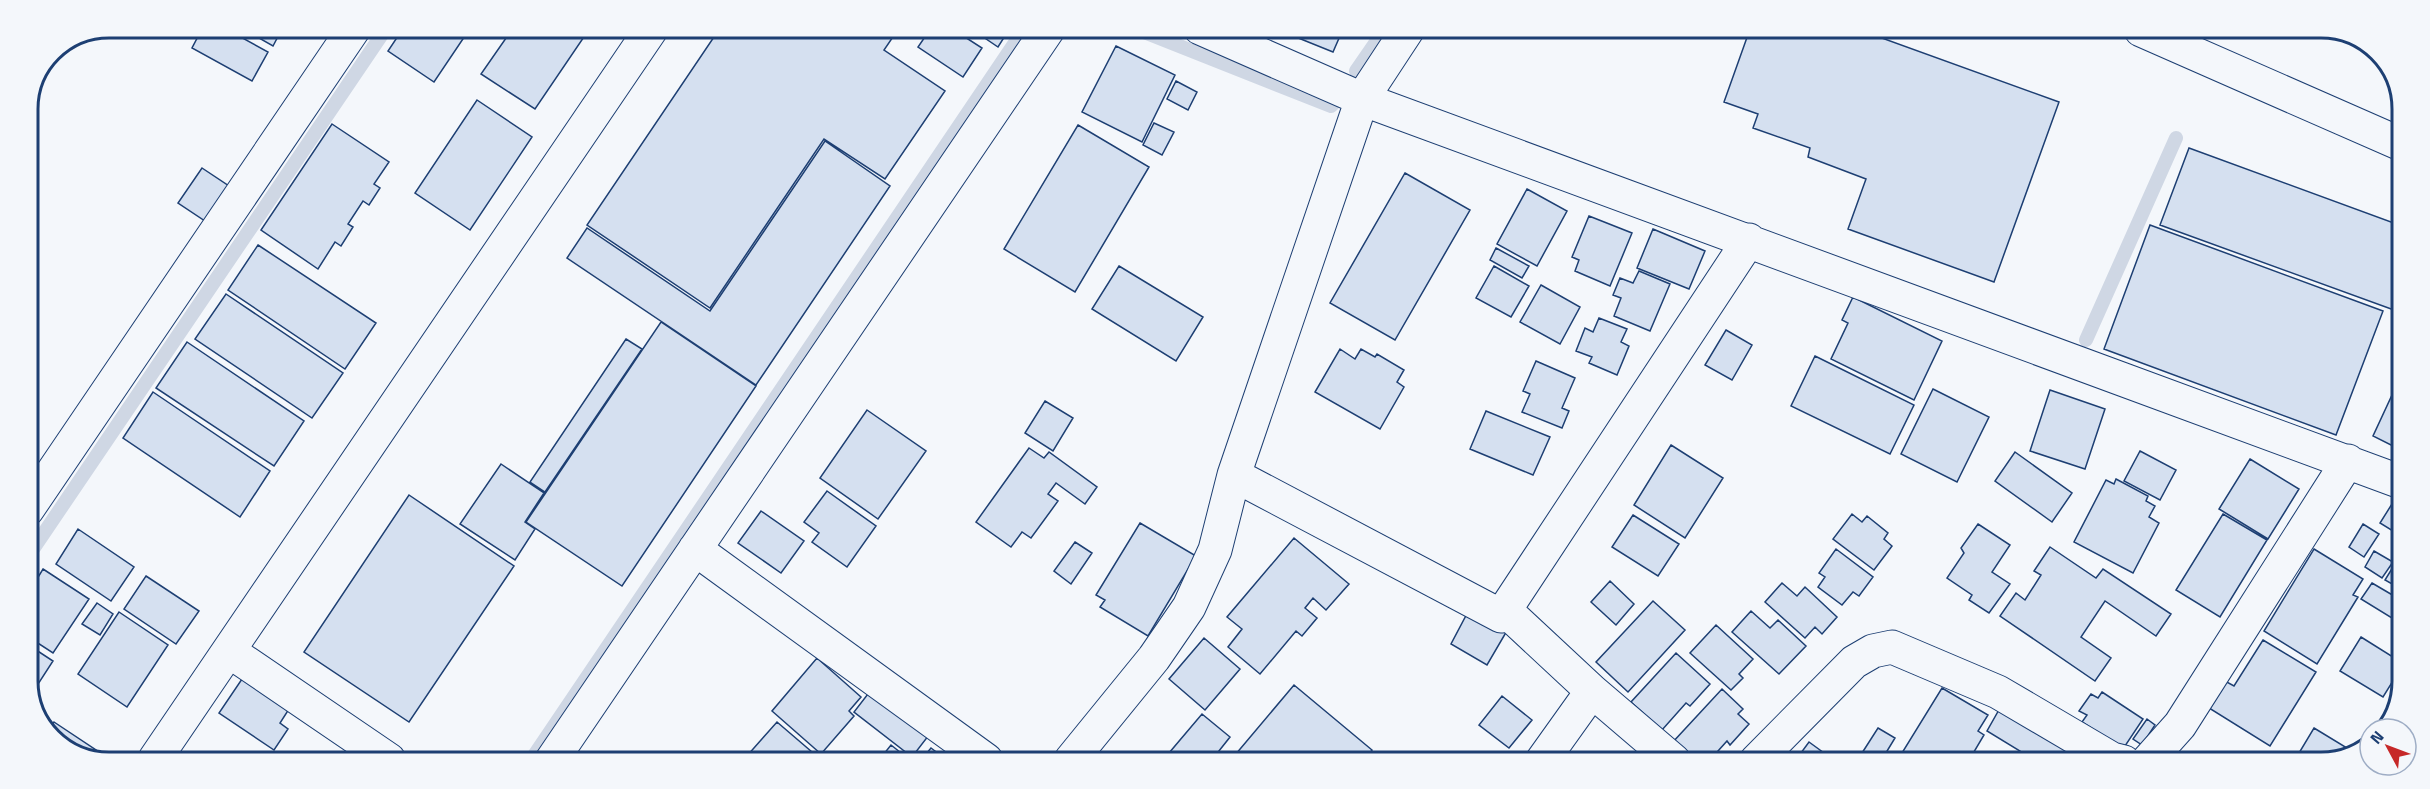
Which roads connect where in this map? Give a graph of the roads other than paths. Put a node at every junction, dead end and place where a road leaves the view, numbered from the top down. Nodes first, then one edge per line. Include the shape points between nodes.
1 (348, 37) edge
2 (646, 37) edge
3 (1042, 37) edge
4 (1221, 37) edge
5 (1403, 37) edge
6 (2157, 37) edge
7 (1362, 99) junction
8 (2392, 140) edge
9 (1749, 240) junction
10 (2348, 460) junction
11 (1234, 475) junction
12 (2392, 478) edge
13 (38, 494) edge
14 (695, 549) junction
15 (1505, 610) junction
16 (229, 651) junction
17 (1592, 691) junction
18 (160, 752) edge
19 (379, 752) edge
20 (557, 752) edge
21 (975, 752) edge
22 (1078, 752) edge
23 (1548, 752) edge
24 (1663, 752) edge
25 (1765, 752) edge
26 (2100, 752) edge
27 (2156, 752) edge

1 - 13 street
2 - 16 street
3 - 14 street
4 - 7 street
5 - 7 street
6 - 8 street
7 - 9 street
7 - 11 street
9 - 10 street
9 - 15 street
10 - 12 street
10 - 27 street via 2180,725
11 - 15 street via 1501,616
11 - 22 street via 1215,550 1189,607 1154,658
14 - 20 street
14 - 21 street
15 - 17 street
16 - 18 street
16 - 19 street
17 - 23 street
17 - 24 street
25 - 26 street via 1854,662 1873,651 1892,647 1998,692

